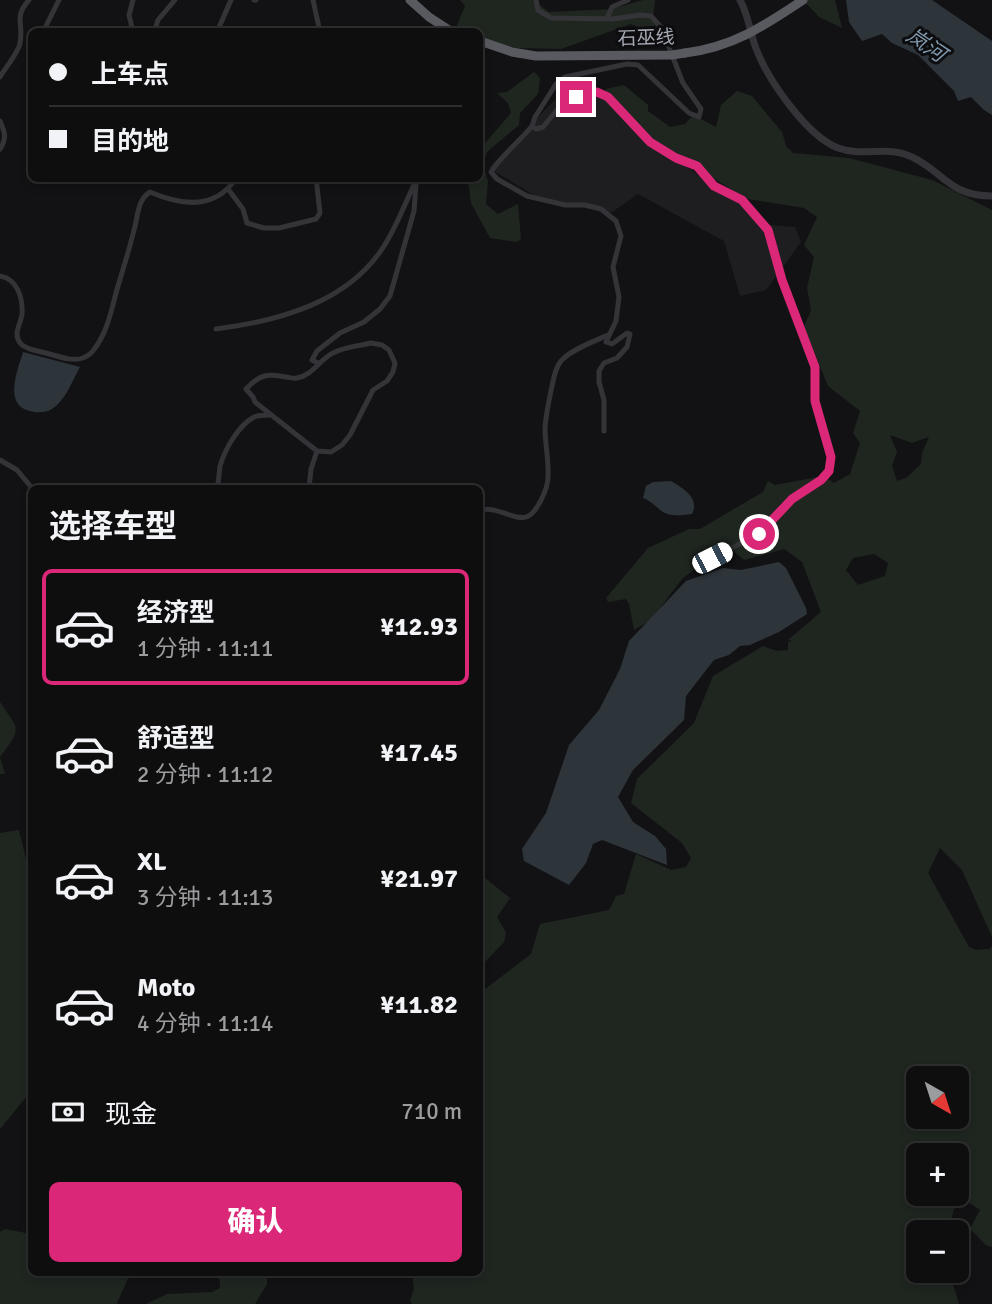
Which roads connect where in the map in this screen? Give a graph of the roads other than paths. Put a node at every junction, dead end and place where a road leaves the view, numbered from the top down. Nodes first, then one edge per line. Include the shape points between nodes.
1 (29, 0) edge
2 (59, 0) edge
3 (133, 0) edge
4 (175, 0) edge
5 (231, 0) edge
6 (313, 0) edge
7 (410, 0) edge
8 (536, 0) edge
9 (628, 0) edge
10 (740, 0) edge
11 (803, 0) edge
12 (607, 18) junction
13 (45, 28) edge
14 (132, 28) edge
15 (155, 28) edge
16 (220, 28) edge
17 (319, 28) edge
18 (440, 28) edge
19 (483, 42) edge
20 (672, 55) junction
21 (0, 77) edge
22 (0, 121) edge
23 (532, 126) junction
24 (0, 149) edge
25 (233, 182) edge
26 (316, 182) edge
27 (415, 182) edge
28 (417, 182) edge
29 (228, 189) junction
30 (992, 196) edge
31 (0, 276) edge
32 (216, 329) dead end
33 (608, 335) junction
34 (318, 363) junction
35 (271, 415) junction
36 (604, 431) dead end
37 (317, 451) junction
38 (0, 460) edge
39 (30, 485) edge
40 (217, 485) edge
41 (309, 485) edge
42 (483, 510) edge
43 (712, 558) dead end

1 - 21 street via 19,16 20,44
2 - 13 street
3 - 14 street
4 - 15 street
5 - 16 street
6 - 17 street
7 - 18 highway
8 - 12 street via 538,10 551,18
9 - 12 street via 612,7
10 - 30 street via 768,74 814,133 852,152 901,153 957,189
11 - 20 highway, 石巫线, bridge via 739,39
12 - 20 street via 651,16 661,27
19 - 20 highway, 石巫线 via 545,57
20 - 23 street via 683,83 701,109 699,117 638,65 627,64 565,77 556,84
22 - 24 street via 5,141
23 - 33 street via 491,172 527,196 601,209 616,221 621,236 613,267 620,297
23 - 43 street via 543,127 576,97 597,92 608,97 650,142 697,166 714,186 742,200 768,230 815,367 815,401 831,457 829,471 792,499 759,534
25 - 29 street
26 - 29 street via 320,213 316,219 279,228 247,223
27 - 32 street via 384,246 365,270 330,297 294,313
28 - 34 street via 414,211 390,296 364,322 317,351 312,360
29 - 31 street via 200,202 150,192 144,195 107,325 96,348 84,358 68,359 22,345 16,334 22,315 16,285 9,277
33 - 36 street via 606,342 612,344 630,334 627,347 599,371
33 - 42 street via 571,353 555,372 545,427 548,480 534,512 519,518
34 - 35 street via 295,379 264,375 246,389
34 - 37 street via 334,352 371,343 389,350 395,363 387,381 373,390 342,445 331,452
35 - 37 street
35 - 40 street via 256,416 233,438 220,466
37 - 41 street
38 - 39 street

